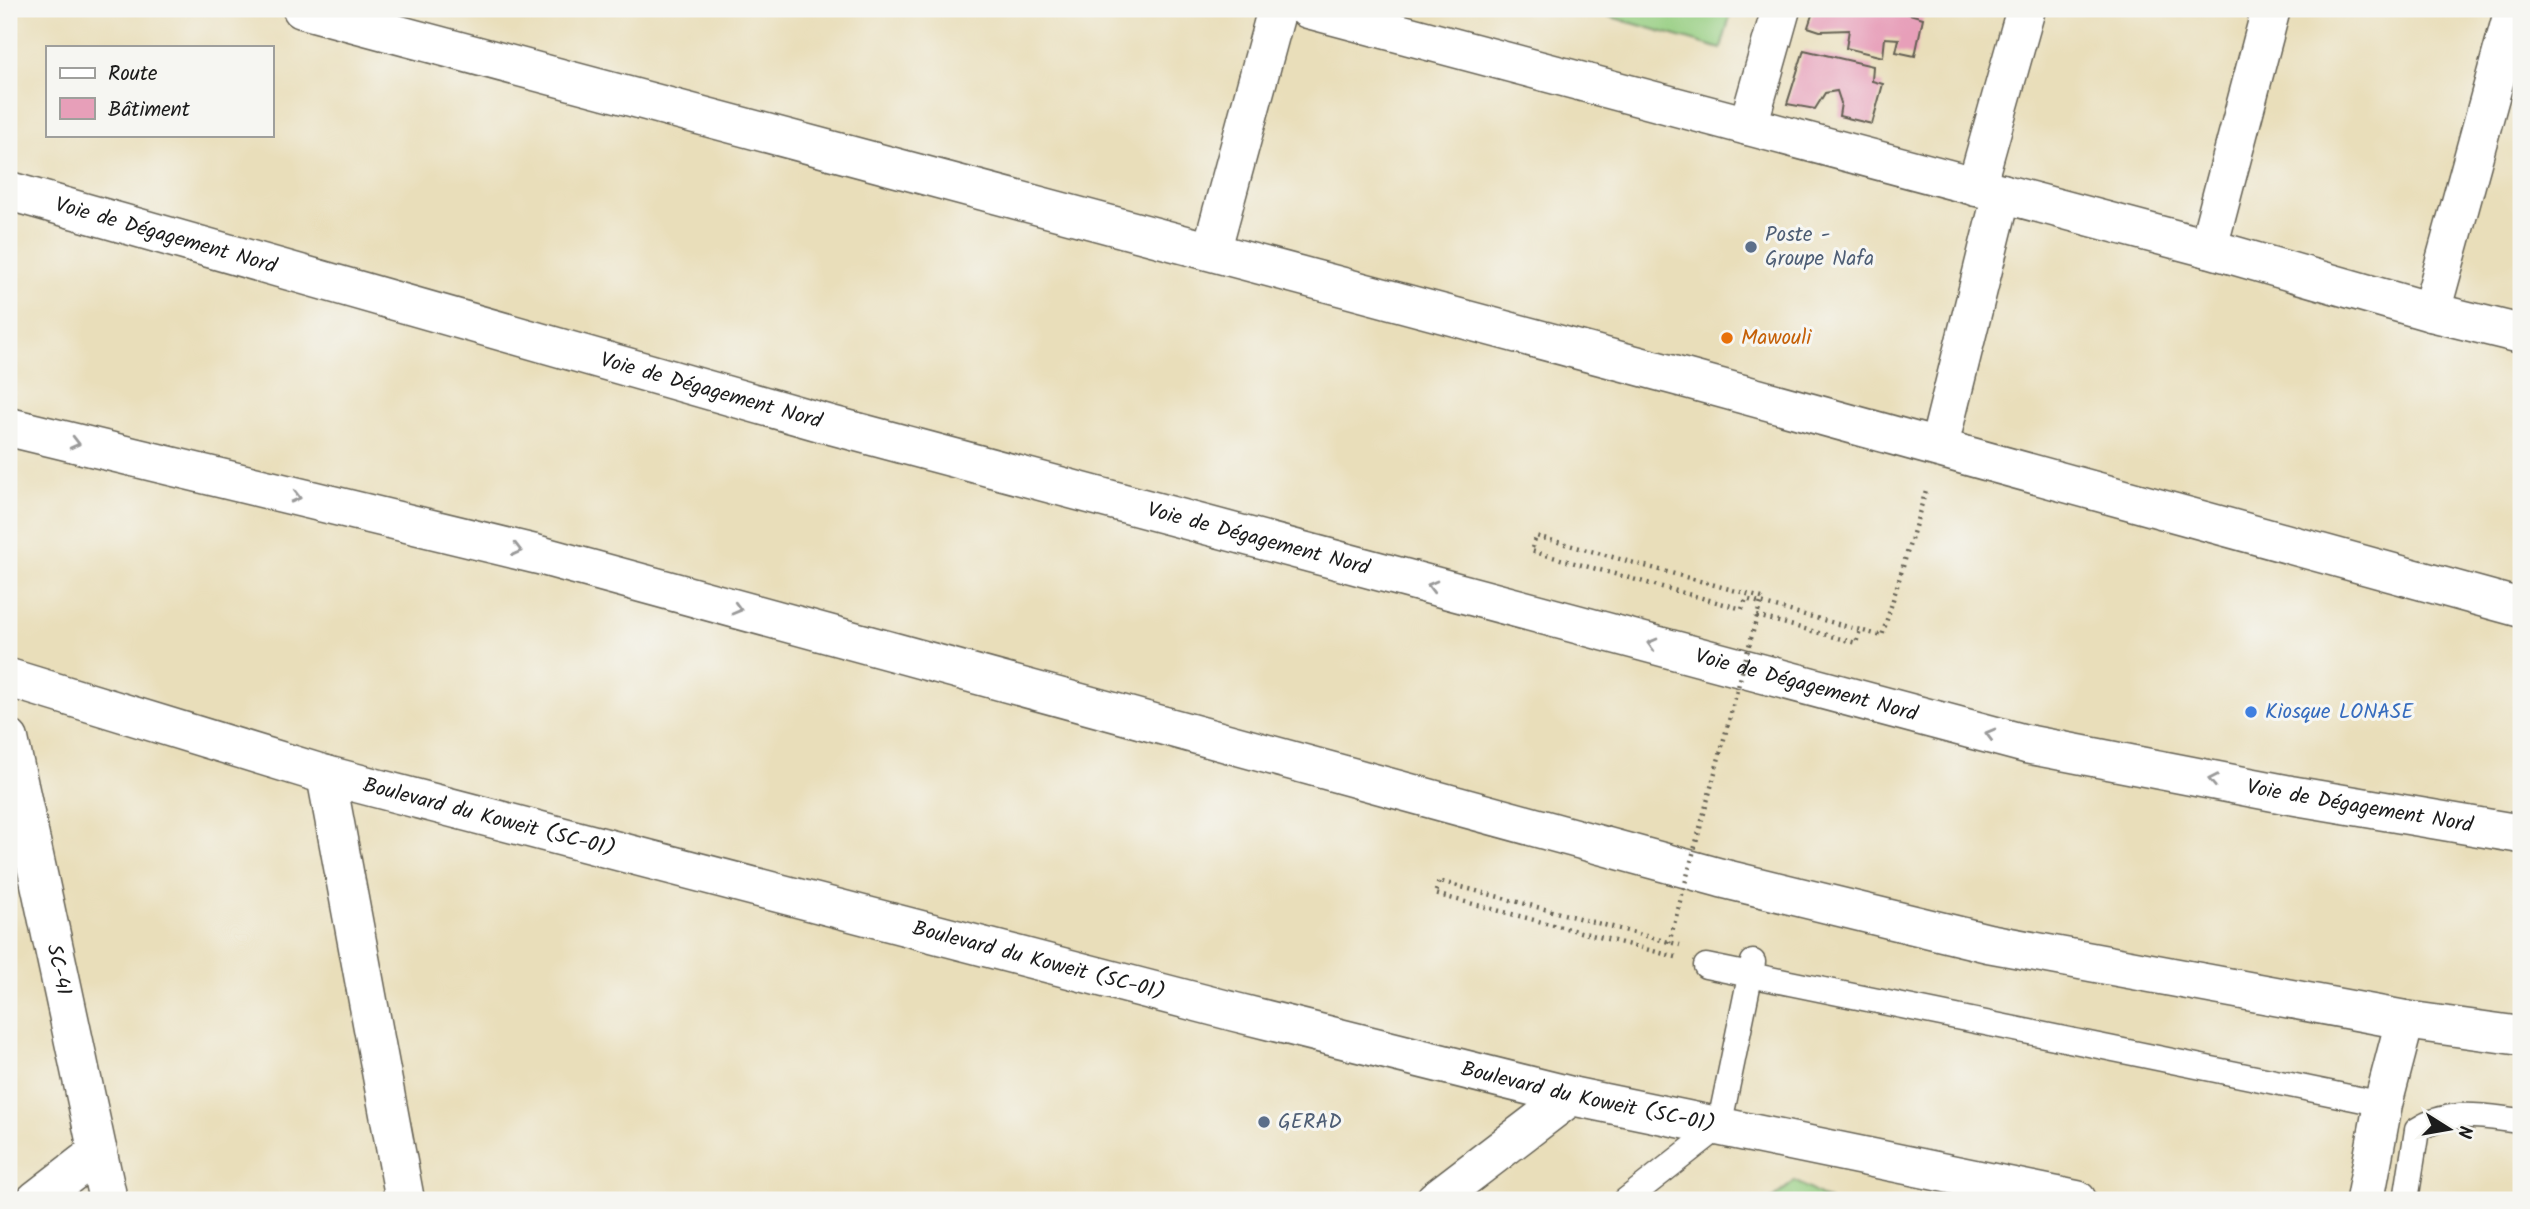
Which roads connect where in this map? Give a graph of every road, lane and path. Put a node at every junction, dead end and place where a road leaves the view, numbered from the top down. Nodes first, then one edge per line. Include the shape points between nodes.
1 (302, 9) edge
2 (1277, 9) edge
3 (1308, 9) edge
4 (1780, 9) edge
5 (2026, 9) edge
6 (2271, 9) edge
7 (2514, 9) edge
8 (1748, 126) junction
9 (1989, 190) junction
10 (9, 191) edge
11 (2208, 248) junction
12 (1212, 250) junction
13 (2431, 312) junction
14 (2521, 334) edge
15 (9, 427) edge
16 (1939, 446) junction
17 (2521, 608) edge
18 (1757, 616) junction
19 (1860, 630) junction
20 (9, 678) edge
21 (9, 739) edge
22 (326, 775) junction
23 (2521, 834) edge
24 (1654, 949) dead end
25 (1706, 966) dead end
26 (1748, 968) junction
27 (2405, 1020) junction
28 (2521, 1036) edge
29 (1571, 1096) junction
30 (2383, 1104) junction
31 (2521, 1121) edge
32 (1719, 1127) junction
33 (98, 1152) junction
34 (36, 1200) edge
35 (108, 1200) edge
36 (405, 1200) edge
37 (1435, 1200) edge
38 (1626, 1200) edge
39 (2077, 1200) edge
40 (2365, 1200) edge
41 (2406, 1200) edge

1 - 12 main road
2 - 12 main road
3 - 8 main road
4 - 8 main road
5 - 9 main road
6 - 11 main road
7 - 13 main road
8 - 9 main road
9 - 11 main road
9 - 16 main road
23 -> 10 main road, Voie de Dégagement Nord via 2026,744 831,425
11 - 13 main road
12 - 16 main road
13 - 14 main road
15 -> 27 main road via 539,555 1721,878 1988,943
16 - 17 main road
16 - 19 path via 1882,636
18 - 19 path via 1856,643
18 - 19 path, bridge via 1762,598 1535,536 1531,551 1742,609 1746,599
18 - 24 path, bridge via 1669,943 1439,881 1435,894
20 - 22 main road, Boulevard du Koweit (SC-01)
21 - 33 main road, SC-41
22 - 29 main road, Boulevard du Koweit (SC-01)
22 - 36 main road
25 - 26 lane
26 - 30 lane
26 - 32 lane
27 - 28 main road
27 - 30 main road
29 - 32 main road, Boulevard du Koweit (SC-01)
29 - 37 main road
30 - 40 main road
31 - 41 lane via 2465,1115 2433,1119 2417,1130
32 - 38 lane
32 - 39 main road, Boulevard du Koweit (SC-01)
33 - 34 main road
33 - 35 main road, SC-41

